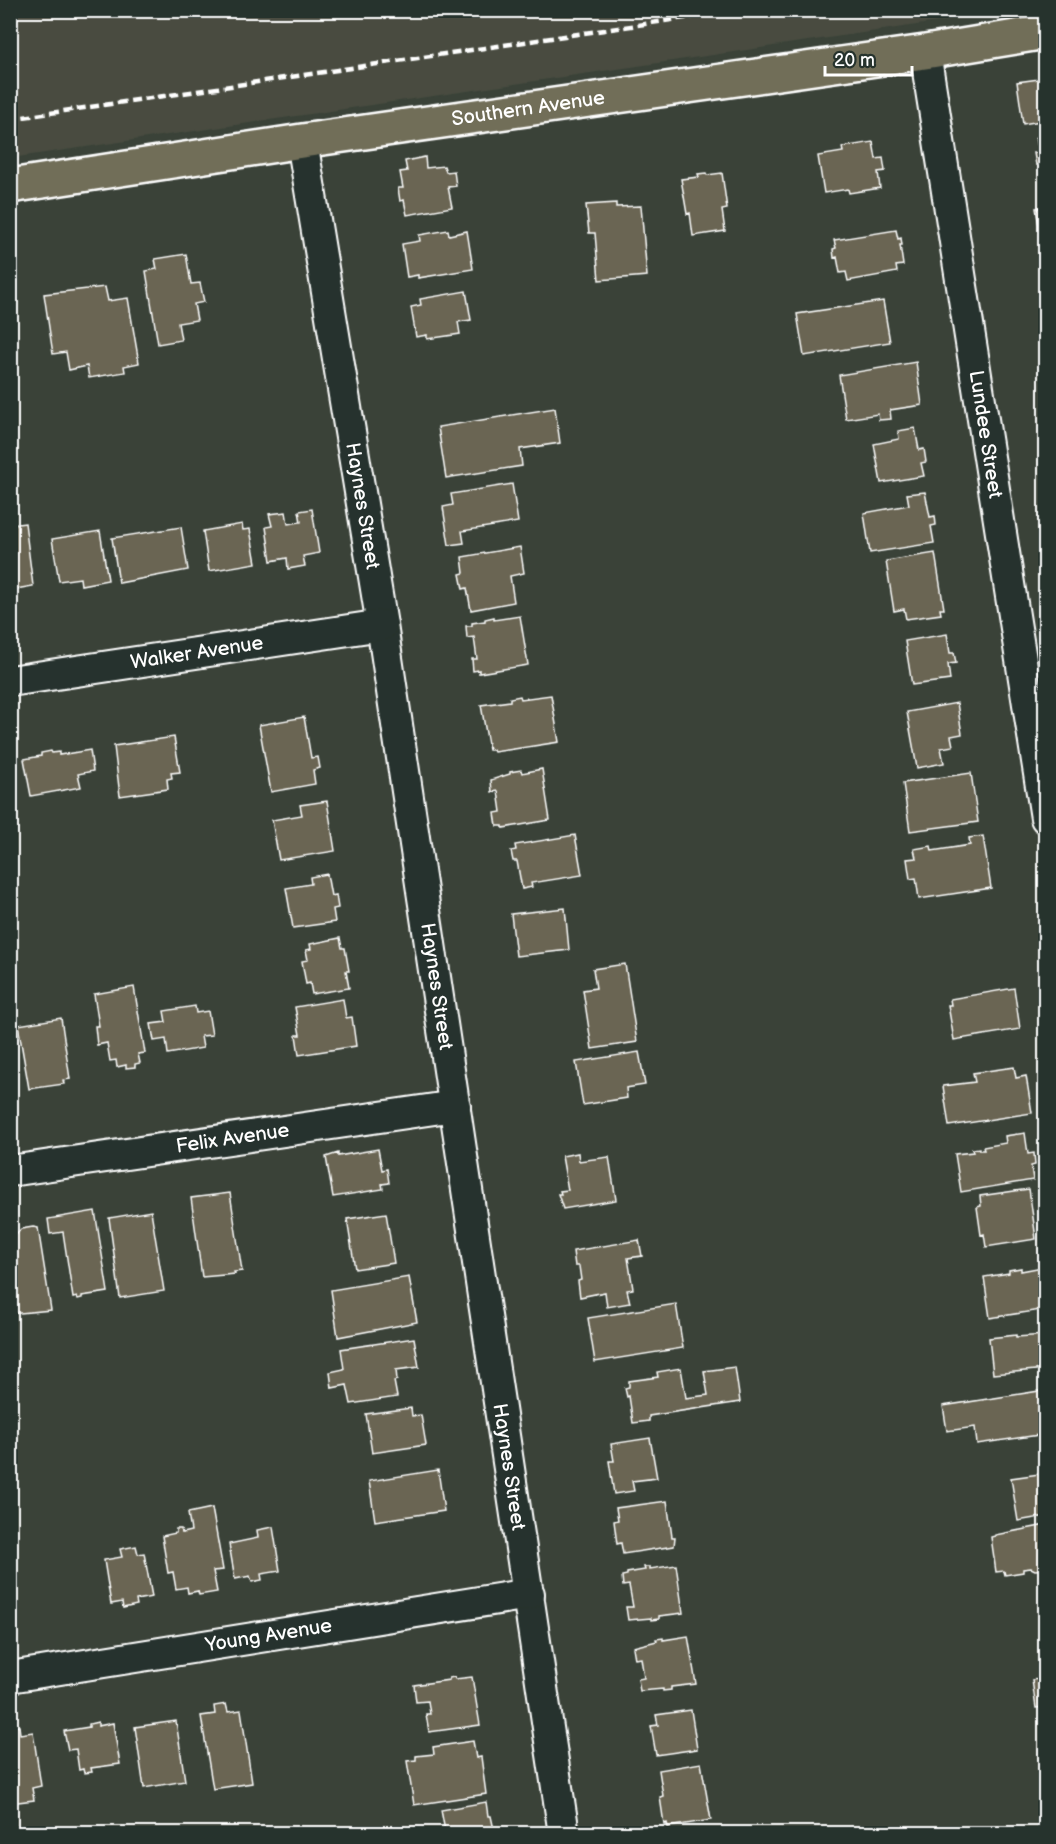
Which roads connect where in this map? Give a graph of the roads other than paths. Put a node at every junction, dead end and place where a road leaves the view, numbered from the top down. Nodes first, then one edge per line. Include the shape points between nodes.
1 (1046, 32) edge
2 (925, 52) junction
3 (302, 141) junction
4 (10, 186) edge
5 (382, 625) junction
6 (10, 681) edge
7 (1046, 818) edge
8 (455, 1106) junction
9 (10, 1171) edge
10 (529, 1594) junction
11 (10, 1677) edge
12 (564, 1833) edge

1 - 2 main road, Southern Avenue
2 - 3 main road, Southern Avenue
2 - 7 street, Lundee Street
3 - 4 main road, Southern Avenue
3 - 5 street, Haynes Street
5 - 6 street, Walker Avenue
5 - 8 street, Haynes Street
8 - 9 street, Felix Avenue
8 - 10 street, Haynes Street
10 - 11 street, Young Avenue
10 - 12 street, Haynes Street

